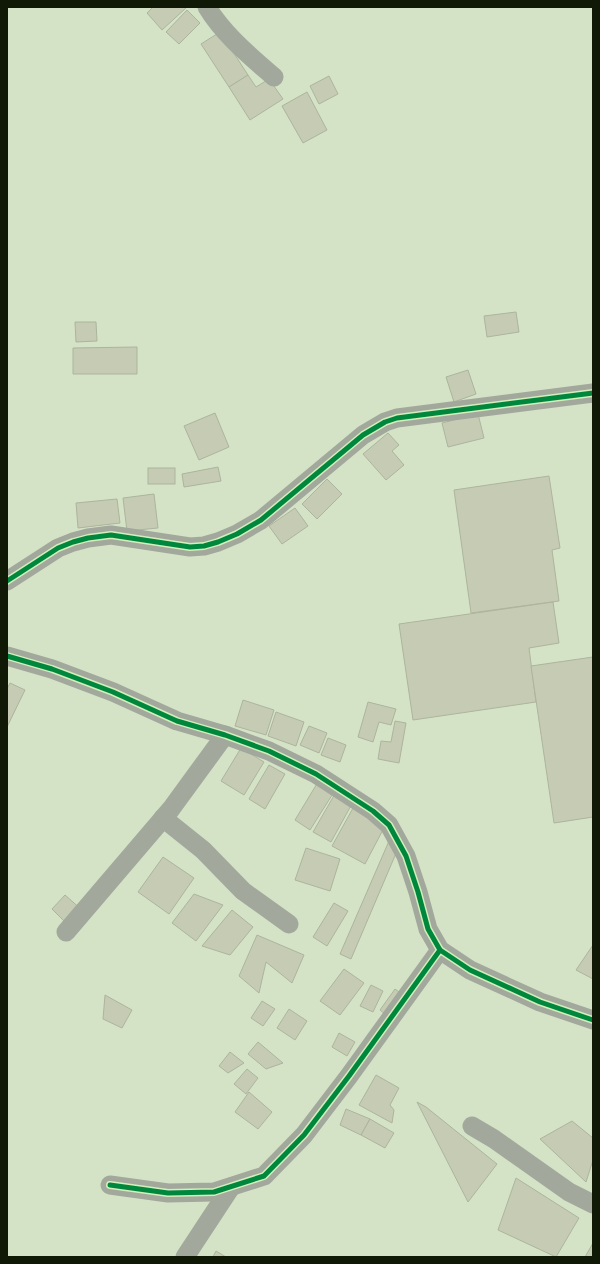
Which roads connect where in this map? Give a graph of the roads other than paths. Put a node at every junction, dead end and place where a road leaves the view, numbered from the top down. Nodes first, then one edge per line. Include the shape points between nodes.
1 (208, 7) edge
2 (274, 77) dead end
3 (593, 393) edge
4 (7, 582) edge
5 (7, 656) edge
6 (225, 735) junction
7 (163, 818) junction
8 (289, 924) dead end
9 (66, 932) dead end
10 (440, 950) junction
11 (593, 1020) edge
12 (472, 1126) dead end
13 (110, 1185) dead end
14 (231, 1187) junction
15 (593, 1204) edge
16 (185, 1257) edge

1 - 2 street via 213,17 240,47
3 - 4 street via 397,418 363,435 261,520 218,542 190,547 111,535 88,538 58,548
5 - 6 street via 52,669 177,721
6 - 7 street
6 - 10 street via 269,751 316,774 373,811 389,825 406,856 428,929
7 - 8 street via 203,850 243,891
7 - 9 street
10 - 11 street via 470,970 533,999
10 - 14 street via 304,1135 264,1176
12 - 15 street via 569,1192
13 - 14 street via 168,1193 214,1192
14 - 16 street

